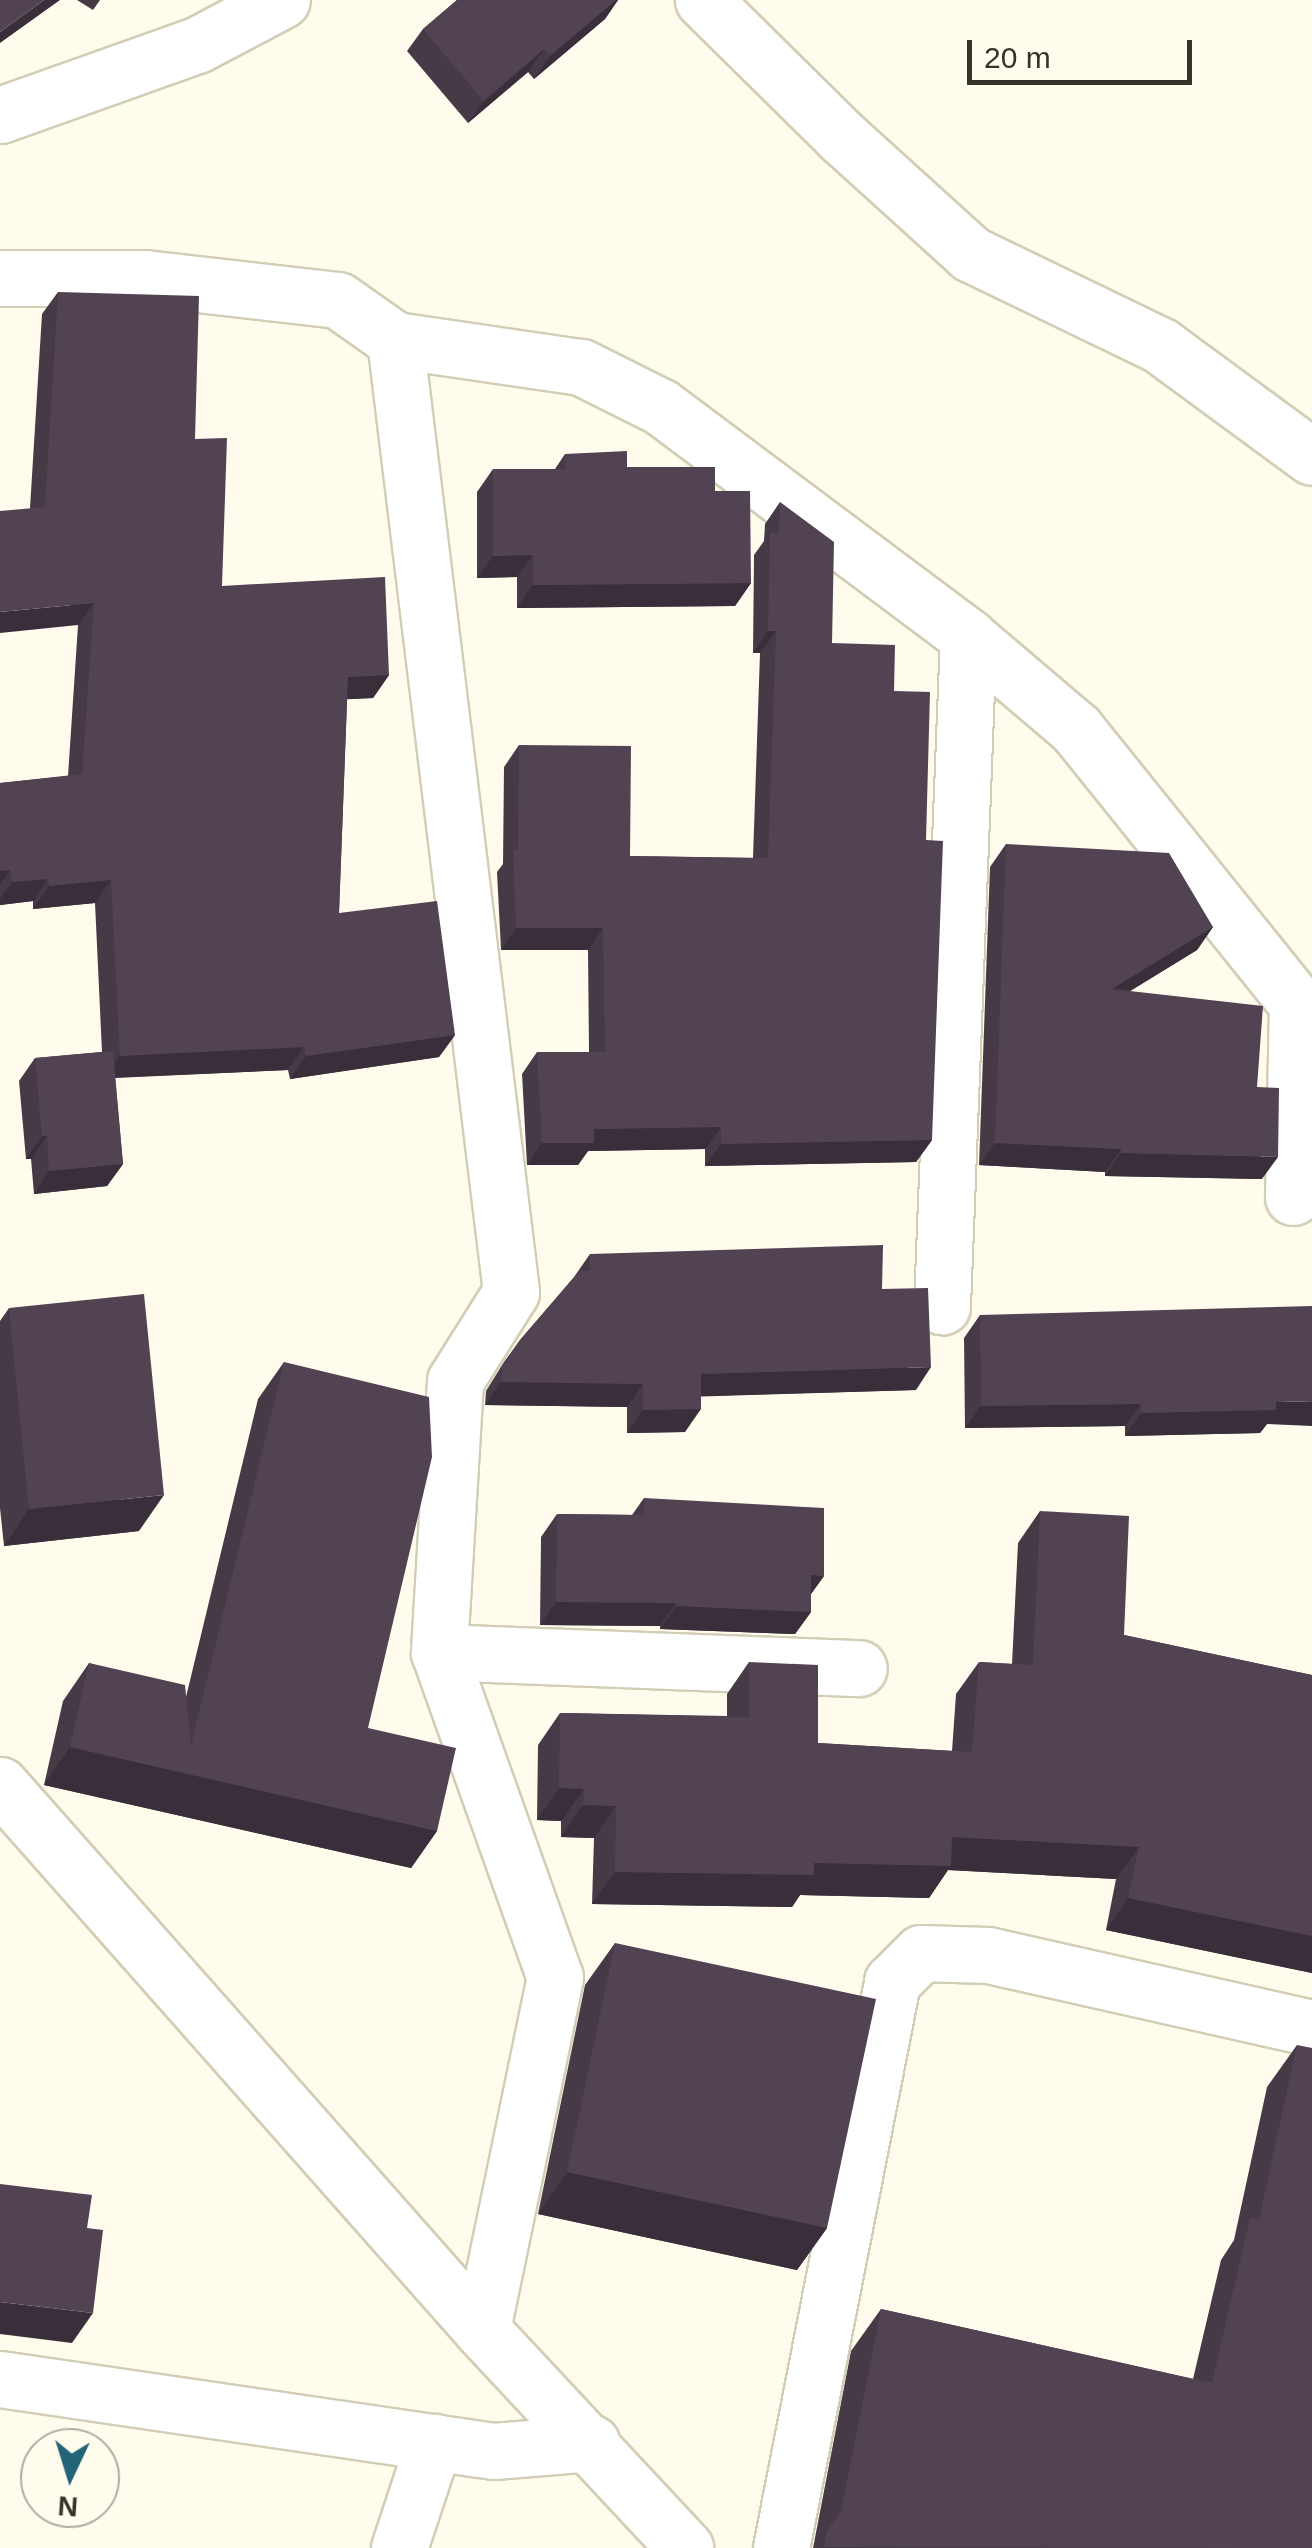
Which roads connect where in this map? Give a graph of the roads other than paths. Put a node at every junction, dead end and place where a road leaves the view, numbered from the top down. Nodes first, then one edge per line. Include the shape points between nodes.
1 (282, 0) edge
2 (703, 0) edge
3 (0, 115) edge
4 (0, 278) edge
5 (395, 340) junction
6 (1312, 457) edge
7 (968, 636) junction
8 (1293, 1196) dead end
9 (942, 1306) dead end
10 (439, 1652) junction
11 (860, 1668) dead end
12 (0, 1785) edge
13 (1312, 2028) edge
14 (482, 2330) junction
15 (0, 2379) edge
16 (434, 2442) junction
17 (592, 2443) junction
18 (399, 2548) edge
19 (685, 2548) edge
20 (781, 2548) edge

1 - 3 street via 197,46
2 - 6 street via 970,254 1162,346
4 - 5 street via 145,278 338,300
5 - 7 street via 582,367 661,407
5 - 10 street via 510,1292 454,1382
7 - 8 street via 1076,730 1298,1004
7 - 9 street
10 - 11 street
10 - 14 street via 555,1977
12 - 14 street
13 - 20 street via 988,1955 921,1952 892,1982
14 - 17 street
15 - 16 street
16 - 17 street via 494,2451
16 - 18 street
17 - 19 street

